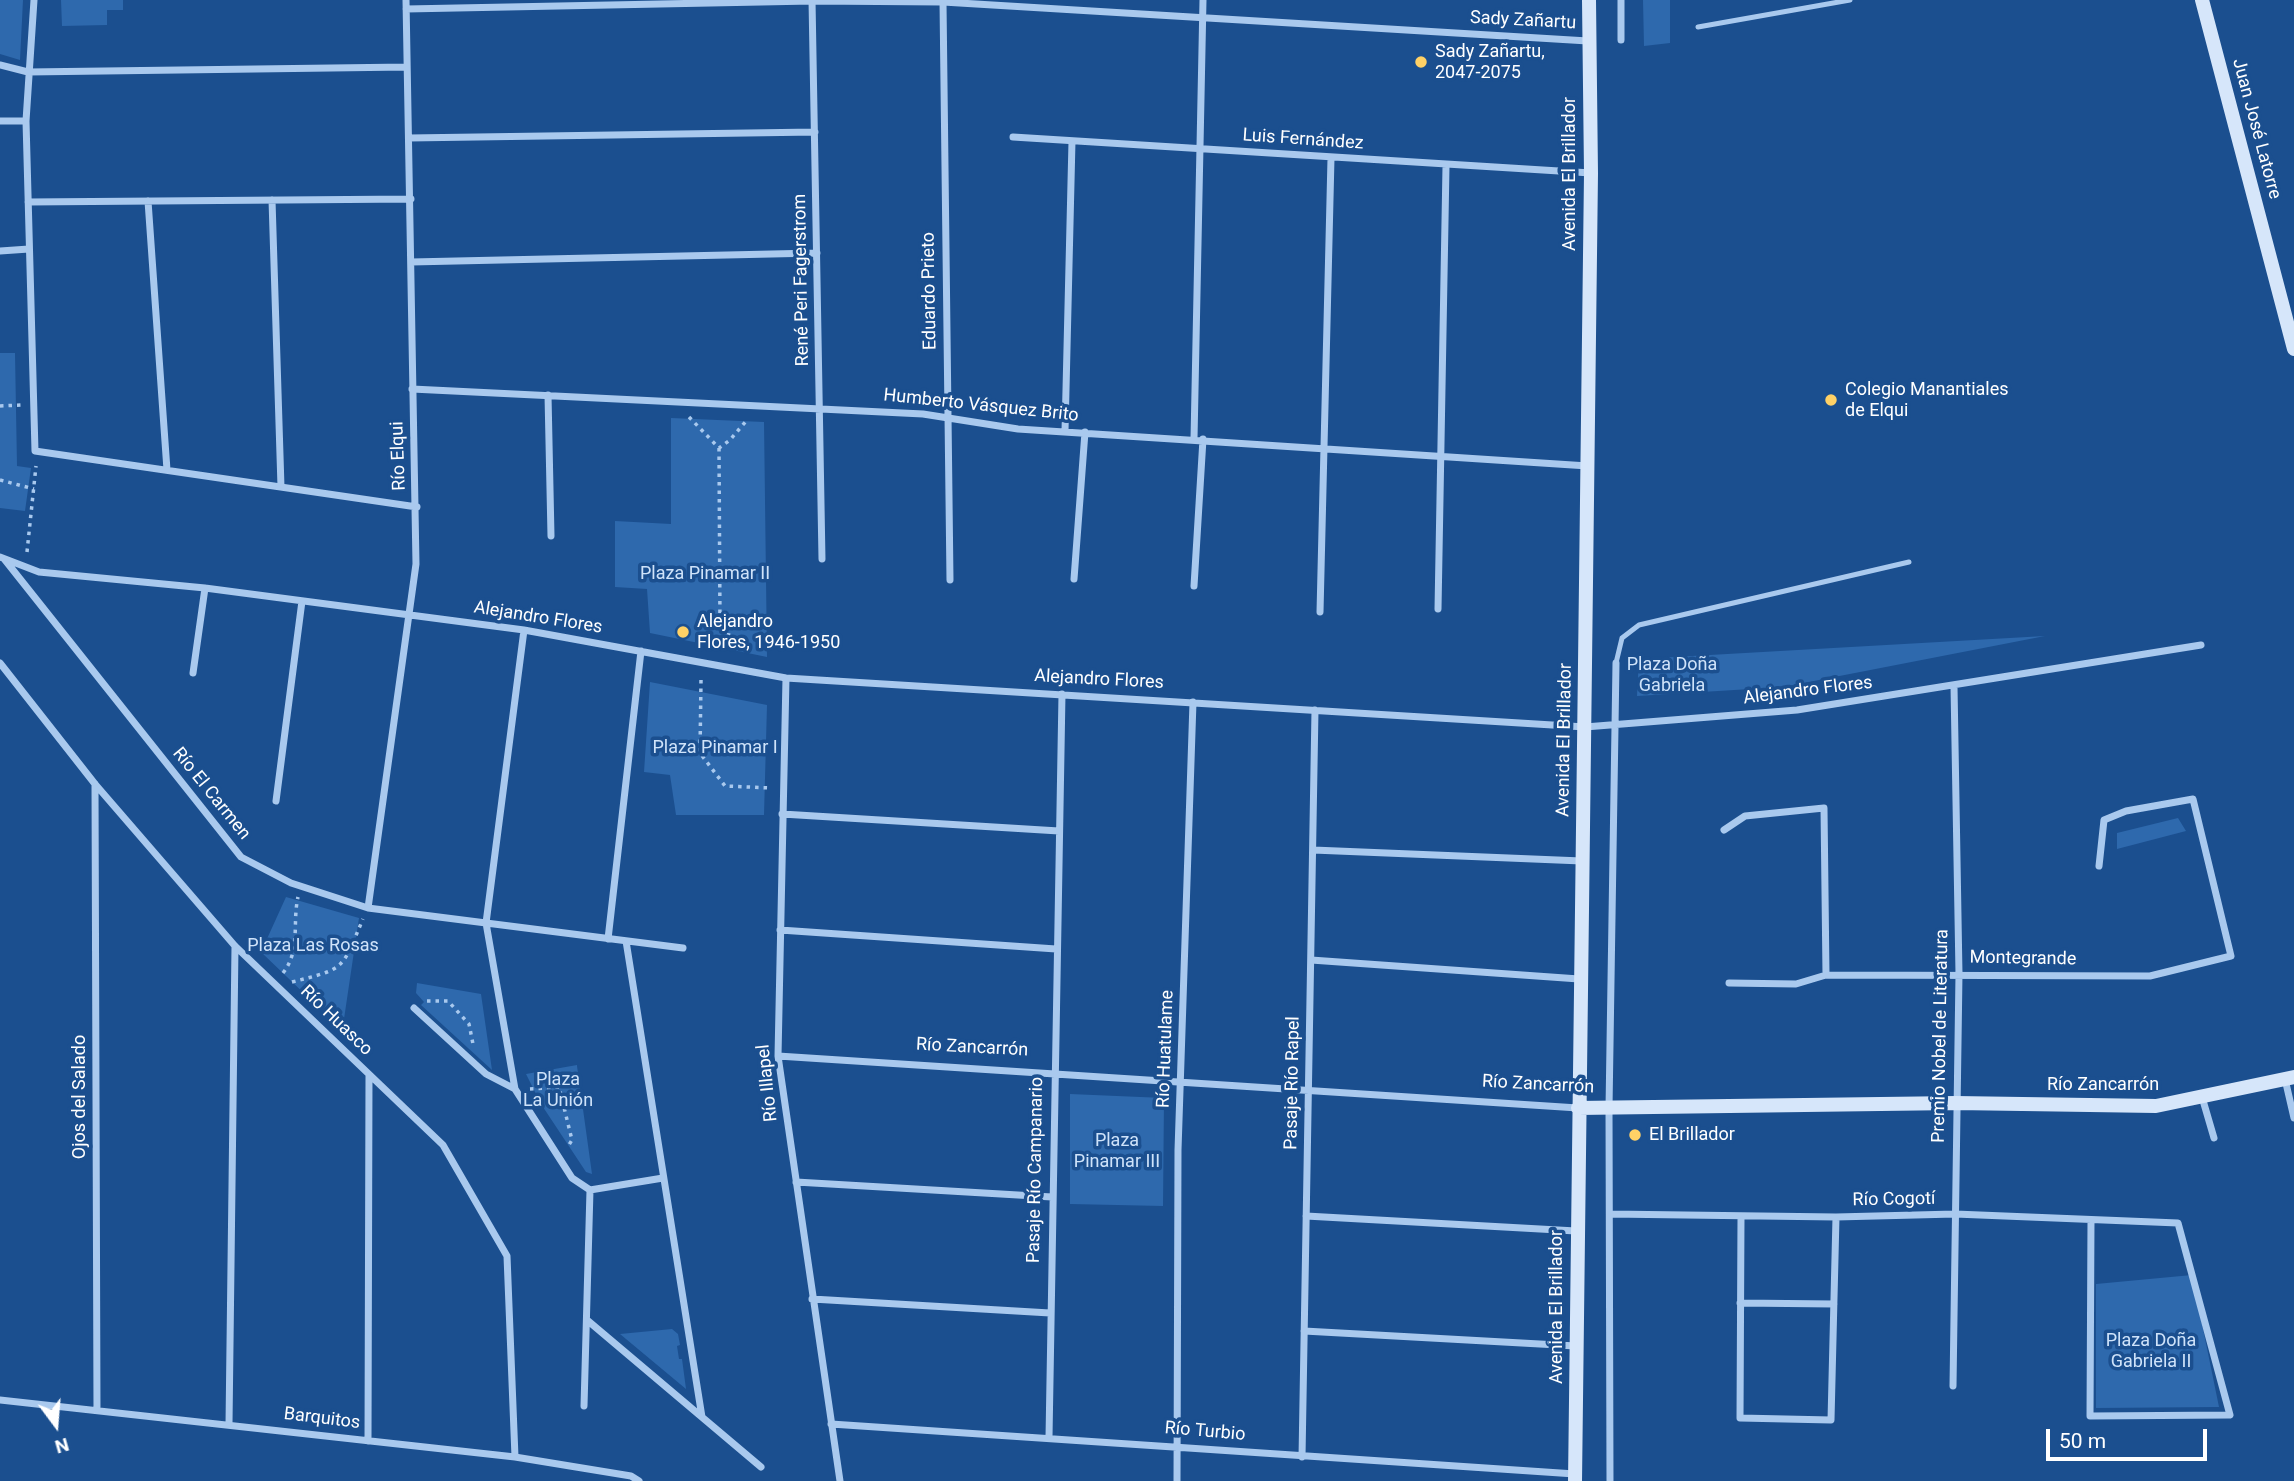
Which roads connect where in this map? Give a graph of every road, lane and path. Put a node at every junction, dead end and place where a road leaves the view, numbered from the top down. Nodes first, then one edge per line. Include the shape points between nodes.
1 (34, 0) edge
2 (406, 0) edge
3 (812, 0) edge
4 (1203, 0) edge
5 (1591, 0) edge
6 (1621, 0) edge
7 (1850, 0) edge
8 (2202, 0) edge
9 (1835, 1) edge
10 (943, 2) junction
11 (407, 9) junction
12 (1203, 18) junction
13 (1698, 27) dead end
14 (1621, 40) dead end
15 (1588, 41) junction
16 (0, 65) edge
17 (407, 67) junction
18 (28, 72) junction
19 (0, 121) edge
20 (26, 121) junction
21 (815, 132) junction
22 (1013, 137) dead end
23 (409, 138) junction
24 (1072, 141) junction
25 (1201, 149) junction
26 (1331, 158) junction
27 (1446, 166) junction
28 (1591, 173) junction
29 (411, 199) junction
30 (272, 200) junction
31 (148, 201) junction
32 (28, 202) junction
33 (29, 249) junction
34 (0, 251) edge
35 (817, 253) junction
36 (411, 262) junction
37 (2294, 349) edge
38 (412, 389) junction
39 (548, 395) junction
40 (677, 402) junction
41 (34, 405) junction
42 (759, 405) junction
43 (0, 406) edge
44 (820, 408) junction
45 (947, 415) junction
46 (1065, 431) junction
47 (1085, 432) junction
48 (1194, 439) junction
49 (1203, 439) junction
50 (1324, 447) junction
51 (719, 448) junction
52 (35, 451) junction
53 (1441, 455) junction
54 (1588, 466) junction
55 (167, 470) junction
56 (0, 480) edge
57 (281, 487) junction
58 (34, 489) junction
59 (417, 507) junction
60 (551, 536) dead end
61 (2, 558) edge
62 (822, 559) dead end
63 (1909, 562) dead end
64 (25, 568) junction
65 (1074, 579) dead end
66 (950, 580) dead end
67 (1194, 586) dead end
68 (205, 588) junction
69 (302, 601) junction
70 (1438, 609) dead end
71 (1320, 612) dead end
72 (409, 617) junction
73 (524, 630) junction
74 (2201, 645) dead end
75 (725, 648) dead end
76 (640, 651) junction
77 (0, 663) edge
78 (1616, 663) joint
79 (193, 674) dead end
80 (786, 678) junction
81 (701, 680) dead end
82 (1954, 686) junction
83 (1062, 694) junction
84 (1192, 702) junction
85 (1315, 710) junction
86 (1613, 724) junction
87 (1585, 727) junction
88 (95, 784) junction
89 (783, 790) junction
90 (276, 801) dead end
91 (782, 814) junction
92 (1724, 830) dead end
93 (1059, 831) junction
94 (1312, 850) junction
95 (1582, 861) junction
96 (2099, 866) dead end
97 (301, 885) junction
98 (368, 908) junction
99 (486, 923) junction
100 (780, 930) junction
101 (608, 939) junction
102 (626, 941) junction
103 (235, 946) junction
104 (683, 948) dead end
105 (1056, 949) junction
106 (1311, 960) junction
107 (1959, 974) junction
108 (1826, 975) junction
109 (1579, 979) junction
110 (273, 982) junction
111 (1729, 983) dead end
112 (415, 1009) joint
113 (778, 1056) junction
114 (474, 1063) junction
115 (1054, 1072) junction
116 (369, 1075) junction
117 (2290, 1078) edge
118 (1180, 1081) junction
119 (1308, 1090) junction
120 (516, 1092) junction
121 (2202, 1097) junction
122 (1956, 1103) junction
123 (1578, 1108) junction
124 (1608, 1108) junction
125 (2294, 1118) edge
126 (2214, 1138) dead end
127 (558, 1156) junction
128 (663, 1178) junction
129 (796, 1182) junction
130 (590, 1191) junction
131 (1052, 1197) junction
132 (1610, 1214) junction
133 (1955, 1214) junction
134 (1306, 1216) junction
135 (1741, 1217) junction
136 (1836, 1217) junction
137 (2091, 1220) junction
138 (1576, 1231) junction
139 (812, 1299) junction
140 (1740, 1303) junction
141 (1834, 1304) junction
142 (1050, 1313) junction
143 (587, 1320) junction
144 (1304, 1331) junction
145 (1576, 1346) junction
146 (1952, 1386) dead end
147 (0, 1400) edge
148 (584, 1406) dead end
149 (97, 1410) junction
150 (702, 1417) junction
151 (229, 1424) junction
152 (831, 1424) junction
153 (1049, 1437) junction
154 (369, 1441) junction
155 (1176, 1445) junction
156 (515, 1457) junction
157 (1302, 1457) junction
158 (761, 1467) dead end
159 (1575, 1477) edge
160 (639, 1481) edge
161 (840, 1481) edge
162 (1177, 1481) edge
163 (1610, 1481) edge

1 - 18 street
2 - 11 street, Río Elqui
3 - 10 street, Sady Zañartu
3 - 11 street, Sady Zañartu
3 - 21 street, René Peri Fagerstrom
4 - 12 street
5 - 15 street, Avenida El Brillador
6 - 14 street
7 - 9 lane
8 - 37 street, Juan José Latorre
9 - 13 lane
10 - 12 street, Sady Zañartu
10 - 45 street, Eduardo Prieto
11 - 17 street, Río Elqui
12 - 15 street, Sady Zañartu
12 - 25 street
15 - 28 street, Avenida El Brillador
16 - 18 street
17 - 18 street
17 - 23 street, Río Elqui
18 - 20 street
19 - 20 street
20 - 32 street
21 - 23 street
21 - 35 street, René Peri Fagerstrom
22 - 24 street, Luis Fernández
23 - 29 street, Río Elqui
24 - 25 street, Luis Fernández
24 - 46 street
25 - 26 street, Luis Fernández
25 - 48 street
26 - 27 street, Luis Fernández
26 - 50 street
27 - 28 street, Luis Fernández
27 - 53 street
28 - 54 street, Avenida El Brillador
29 - 30 street
29 - 36 street, Río Elqui
30 - 31 street
30 - 57 street
31 - 32 street
31 - 55 street
32 - 33 street
33 - 34 street
33 - 41 street
35 - 36 street
35 - 44 street, René Peri Fagerstrom
36 - 38 street, Río Elqui
38 - 39 street, Humberto Vásquez Brito
38 - 59 street, Río Elqui
39 - 40 street, Humberto Vásquez Brito
39 - 60 street
40 - 42 street, Humberto Vásquez Brito
40 - 51 path
41 - 43 path
41 - 52 street
42 - 44 street, Humberto Vásquez Brito
42 - 51 path
44 - 45 street, Humberto Vásquez Brito
44 - 62 street, René Peri Fagerstrom
45 - 46 street, Humberto Vásquez Brito via 1018,429
45 - 66 street, Eduardo Prieto
46 - 47 street, Humberto Vásquez Brito
47 - 48 street, Humberto Vásquez Brito
47 - 65 street
48 - 49 street, Humberto Vásquez Brito
49 - 50 street, Humberto Vásquez Brito
49 - 67 street
50 - 53 street, Humberto Vásquez Brito
50 - 71 street
51 - 75 path via 720,624 732,625
52 - 55 street
52 - 58 path
53 - 54 street, Humberto Vásquez Brito
53 - 70 street
54 - 87 street, Avenida El Brillador
55 - 57 street
56 - 58 path
57 - 59 street
58 - 64 path
59 - 72 street, Río Elqui
61 - 64 street, Alejandro Flores
61 - 97 street, Río El Carmen via 242,857
63 - 78 lane via 1639,625 1622,638
64 - 68 street, Alejandro Flores
68 - 69 street, Alejandro Flores
68 - 79 street
69 - 72 street, Alejandro Flores
69 - 90 street
72 - 73 street, Alejandro Flores
72 - 98 street, Río Elqui
73 - 76 street, Alejandro Flores
73 - 99 street
74 - 82 street, Alejandro Flores
76 - 80 street, Alejandro Flores
76 - 101 street
77 - 88 street, Río Huasco
78 - 86 street
80 - 83 street, Alejandro Flores
80 - 89 street, Río Illapel
81 - 89 path via 701,753 725,786
82 - 86 street, Alejandro Flores via 1797,710
82 - 107 street, Premio Nobel de Literatura
83 - 84 street, Alejandro Flores
83 - 93 street, Pasaje Río Campanario
84 - 85 street, Alejandro Flores
84 - 118 street, Río Huatulame
85 - 87 street, Alejandro Flores
85 - 94 street, Pasaje Río Rapel
86 - 87 street, Alejandro Flores
86 - 124 street
87 - 95 street, Avenida El Brillador
88 - 103 street, Río Huasco
88 - 149 street, Ojos del Salado
89 - 91 street, Río Illapel
91 - 93 street
91 - 100 street, Río Illapel
92 - 108 street via 1745,816 1824,808
93 - 105 street, Pasaje Río Campanario
94 - 95 street
94 - 106 street, Pasaje Río Rapel
95 - 109 street, Avenida El Brillador
96 - 107 street, Montegrande via 2104,820 2126,811 2193,799 2231,956 2150,976
97 - 98 street, Río El Carmen
97 - 110 path via 293,921 292,961
98 - 99 street, Río El Carmen
98 - 110 path via 347,960 318,975
99 - 101 street, Río El Carmen
99 - 120 street
100 - 105 street
100 - 113 street, Río Illapel
101 - 102 street, Río El Carmen
102 - 104 street, Río El Carmen
102 - 128 street
103 - 110 street, Río Huasco
103 - 151 street
105 - 115 street, Pasaje Río Campanario
106 - 109 street
106 - 119 street, Pasaje Río Rapel
107 - 108 street, Montegrande
107 - 122 street, Premio Nobel de Literatura
108 - 111 street, Montegrande via 1796,984
109 - 123 street, Avenida El Brillador
110 - 116 street, Río Huasco
112 - 114 street
112 - 114 path via 431,999 448,1001 469,1024
113 - 115 street, Río Zancarrón
113 - 129 street, Río Illapel
114 - 120 street
115 - 118 street, Río Zancarrón
115 - 131 street, Pasaje Río Campanario
116 - 154 street
116 - 156 street, Río Huasco via 443,1145 508,1256
117 - 121 street, Río Zancarrón
117 - 125 street
118 - 119 street, Río Zancarrón
118 - 155 street, Río Huatulame
119 - 123 street, Río Zancarrón
119 - 134 street, Pasaje Río Rapel
120 - 127 street
120 - 127 path via 559,1087 572,1140
121 - 122 street, Río Zancarrón via 2135,1107
121 - 126 street
122 - 124 street, Río Zancarrón
122 - 133 street, Premio Nobel de Literatura
123 - 124 street, Río Zancarrón
123 - 138 street, Avenida El Brillador
124 - 132 street
127 - 130 street via 572,1178
128 - 130 street
128 - 150 street
129 - 131 street
129 - 139 street, Río Illapel
130 - 143 street
131 - 142 street, Pasaje Río Campanario
132 - 135 street, Río Cogotí
132 - 163 street
133 - 136 street, Río Cogotí
133 - 137 street, Río Cogotí
133 - 146 street, Premio Nobel de Literatura
134 - 138 street
134 - 144 street, Pasaje Río Rapel
135 - 136 street, Río Cogotí
135 - 140 street
136 - 141 street
137 - 137 street, Río Cogotí via 2178,1223 2230,1415 2090,1416
138 - 145 street, Avenida El Brillador
139 - 142 street
139 - 152 street, Río Illapel
140 - 141 street
140 - 141 street via 1740,1418 1831,1420
142 - 153 street, Pasaje Río Campanario
143 - 148 street
143 - 150 street
144 - 145 street
144 - 157 street, Pasaje Río Rapel
145 - 159 street, Avenida El Brillador
147 - 149 street, Barquitos
149 - 151 street, Barquitos
150 - 158 street
151 - 154 street, Barquitos
152 - 153 street, Río Turbio
152 - 161 street, Río Illapel
153 - 155 street, Río Turbio
154 - 156 street, Barquitos
155 - 157 street, Río Turbio
155 - 162 street, Río Huatulame
156 - 160 street, Barquitos
157 - 159 street, Río Turbio

